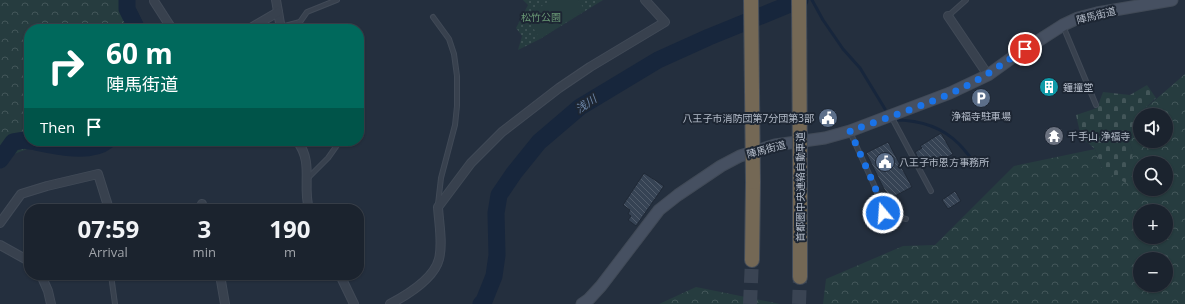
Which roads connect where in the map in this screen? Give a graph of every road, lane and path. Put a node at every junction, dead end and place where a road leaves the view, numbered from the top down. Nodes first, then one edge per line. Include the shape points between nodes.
1 (276, 0) edge
2 (337, 0) edge
3 (645, 0) edge
4 (751, 0) edge
5 (799, 0) edge
6 (966, 0) edge
7 (1172, 0) edge
8 (154, 1) edge
9 (278, 12) junction
10 (948, 16) joint
11 (433, 17) dead end
12 (300, 22) joint
13 (169, 24) edge
14 (258, 24) edge
15 (280, 24) edge
16 (294, 24) edge
17 (1063, 25) junction
18 (988, 75) junction
19 (1096, 105) dead end
20 (891, 116) junction
21 (850, 131) junction
22 (301, 146) edge
23 (336, 146) edge
24 (307, 179) junction
25 (931, 191) dead end
26 (107, 204) edge
27 (307, 204) edge
28 (438, 207) junction
29 (906, 219) dead end
30 (0, 222) edge
31 (0, 244) edge
32 (24, 258) edge
33 (752, 260) tunnel mouth
34 (800, 277) tunnel mouth
35 (43, 280) edge
36 (112, 280) edge
37 (221, 280) edge
38 (342, 280) edge
39 (51, 304) edge
40 (114, 304) edge
41 (225, 304) edge
42 (354, 304) edge
43 (390, 304) edge
44 (582, 304) edge

1 - 9 street
2 - 12 lane via 307,12
3 - 28 street via 665,22 590,67 502,132 471,163
4 - 33 highway, bridge
5 - 34 highway, 首都圏中央連絡自動車道, bridge
6 - 10 lane
7 - 17 main road, 陣馬街道 via 1097,13
8 - 13 street
9 - 14 street
9 - 15 street
10 - 18 street
11 - 28 lane via 448,39 458,76 455,125 441,178
12 - 16 lane
17 - 18 main road, 陣馬街道
17 - 19 lane
18 - 20 main road, 陣馬街道
20 - 21 main road, 陣馬街道
20 - 25 lane
21 - 29 lane via 875,187 883,213
21 - 44 main road, 陣馬街道 via 825,138 762,148 721,166 678,194 659,210 601,286
22 - 24 street via 306,159
23 - 24 lane
24 - 27 street
26 - 30 street via 98,174 21,194
28 - 43 street via 440,247 436,268 405,296
31 - 32 street
35 - 39 street
36 - 40 lane
37 - 41 street
38 - 42 street

